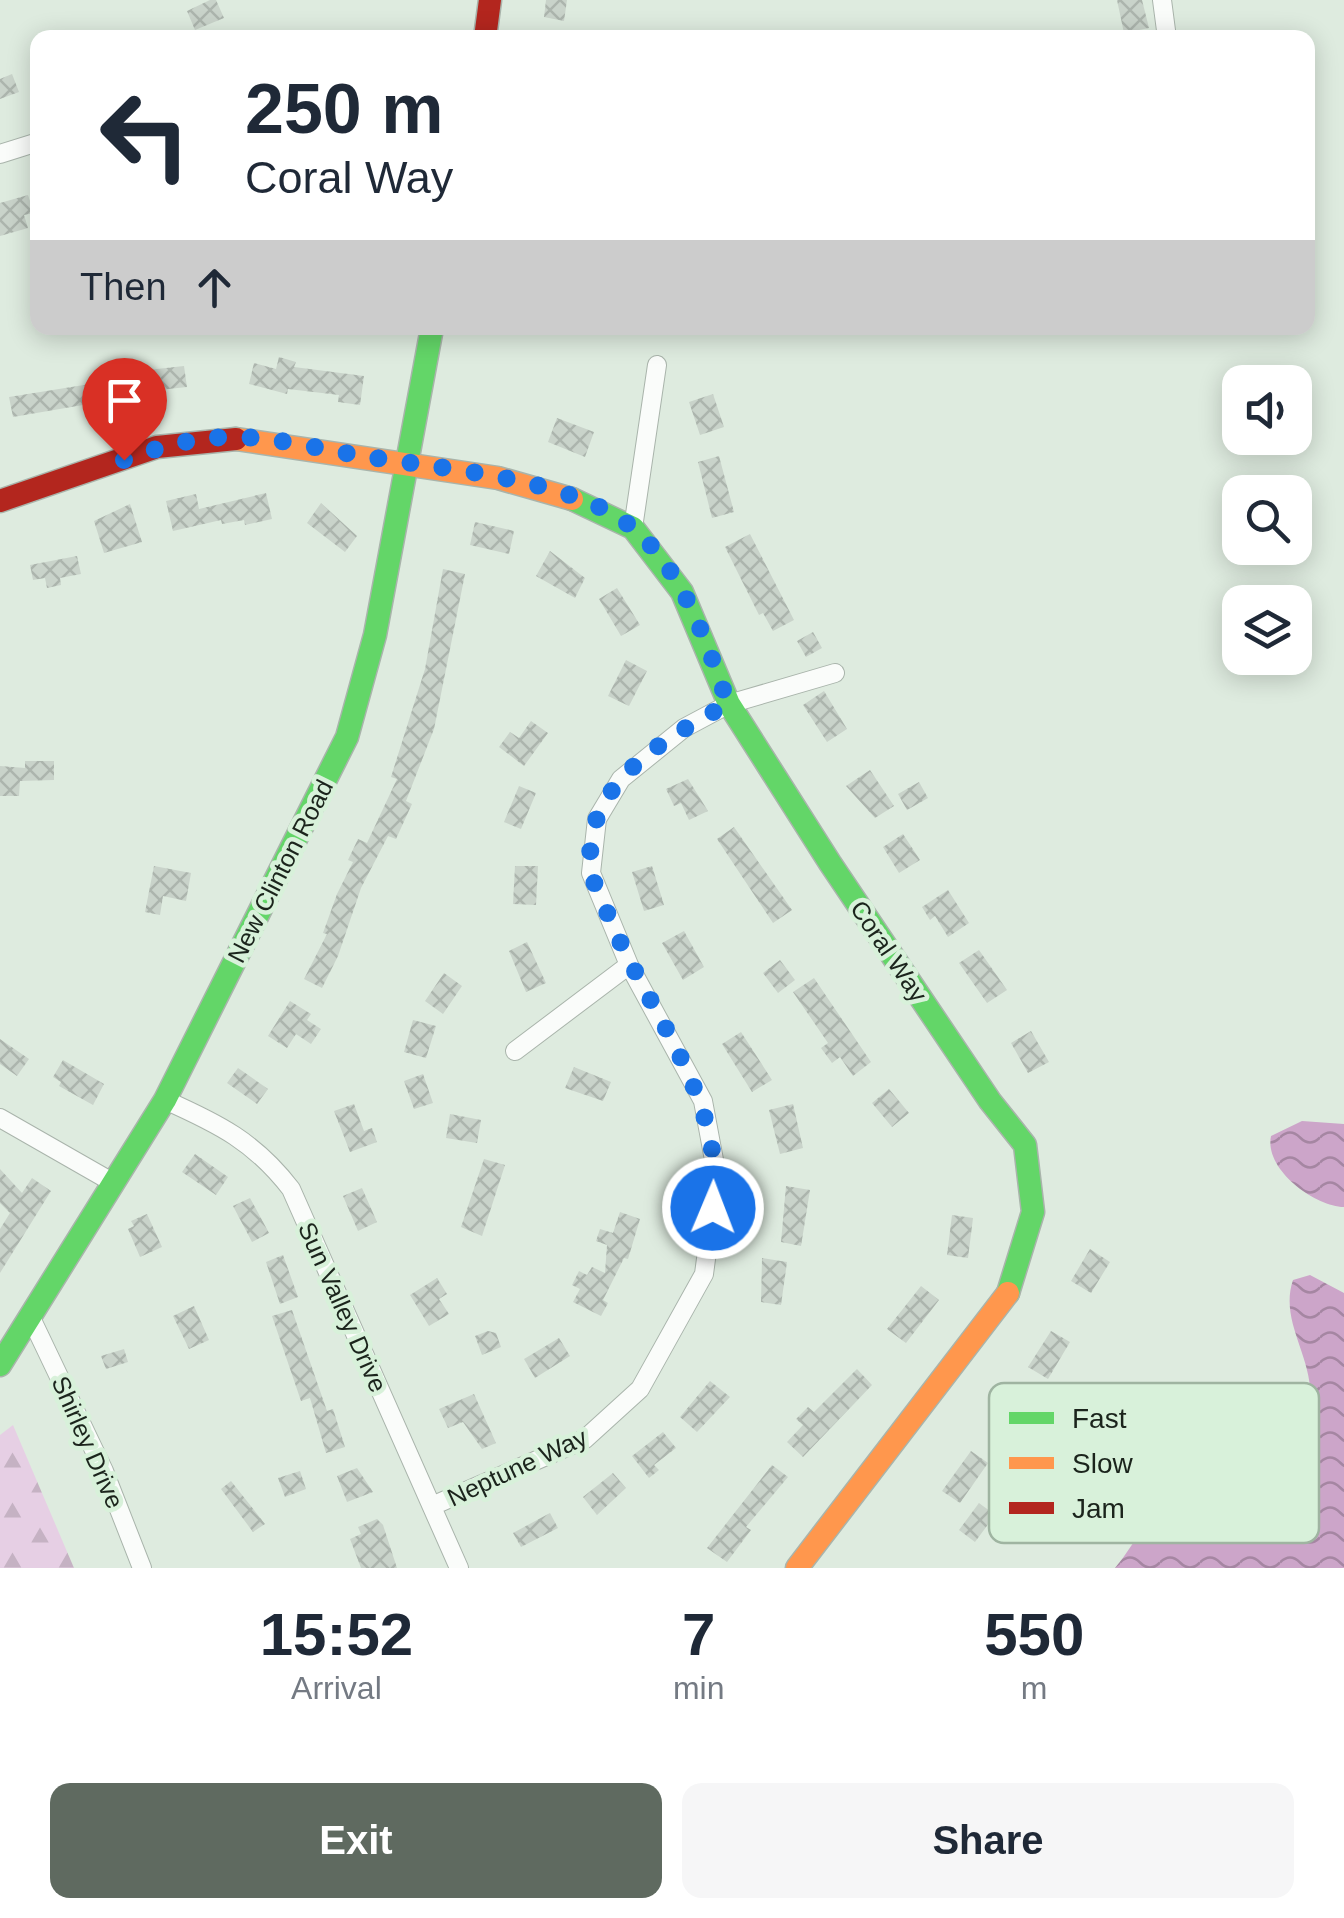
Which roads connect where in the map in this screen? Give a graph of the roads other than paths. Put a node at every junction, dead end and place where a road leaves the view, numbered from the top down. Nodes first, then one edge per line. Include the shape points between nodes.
1 (490, 0) edge
2 (1162, 0) edge
3 (486, 30) edge
4 (1166, 30) edge
5 (30, 145) edge
6 (0, 154) edge
7 (431, 335) edge
8 (658, 365) dead end
9 (407, 464) junction
10 (0, 501) edge
11 (633, 528) junction
12 (836, 673) dead end
13 (728, 704) junction
14 (629, 965) junction
15 (515, 1051) dead end
16 (165, 1100) junction
17 (0, 1118) edge
18 (112, 1182) junction
19 (30, 1318) junction
20 (0, 1365) edge
21 (432, 1506) junction
22 (142, 1568) edge
23 (459, 1568) edge
24 (797, 1568) edge

1 - 3 street
2 - 4 street
5 - 6 street
7 - 9 street, New Clinton Road
8 - 11 street
9 - 10 street, Coral Way via 253,438 184,441
9 - 11 street, Coral Way via 555,491
9 - 16 street, New Clinton Road via 375,635 347,737
11 - 13 street, Coral Way via 682,592
12 - 13 street, Neptune Way
13 - 14 street, Neptune Way via 636,762 597,819 591,873
13 - 24 street, Coral Way via 1025,1145 1033,1212 1007,1296
14 - 15 street
14 - 21 street, Neptune Way via 702,1102 717,1176 704,1274 640,1389 585,1440
16 - 18 street, New Clinton Road
16 - 21 street, Sun Valley Drive via 216,1122 265,1156 291,1190
17 - 18 street
18 - 19 street, New Clinton Road
19 - 20 street, New Clinton Road
19 - 22 street, Shirley Drive via 104,1470
21 - 23 street, Sun Valley Drive

